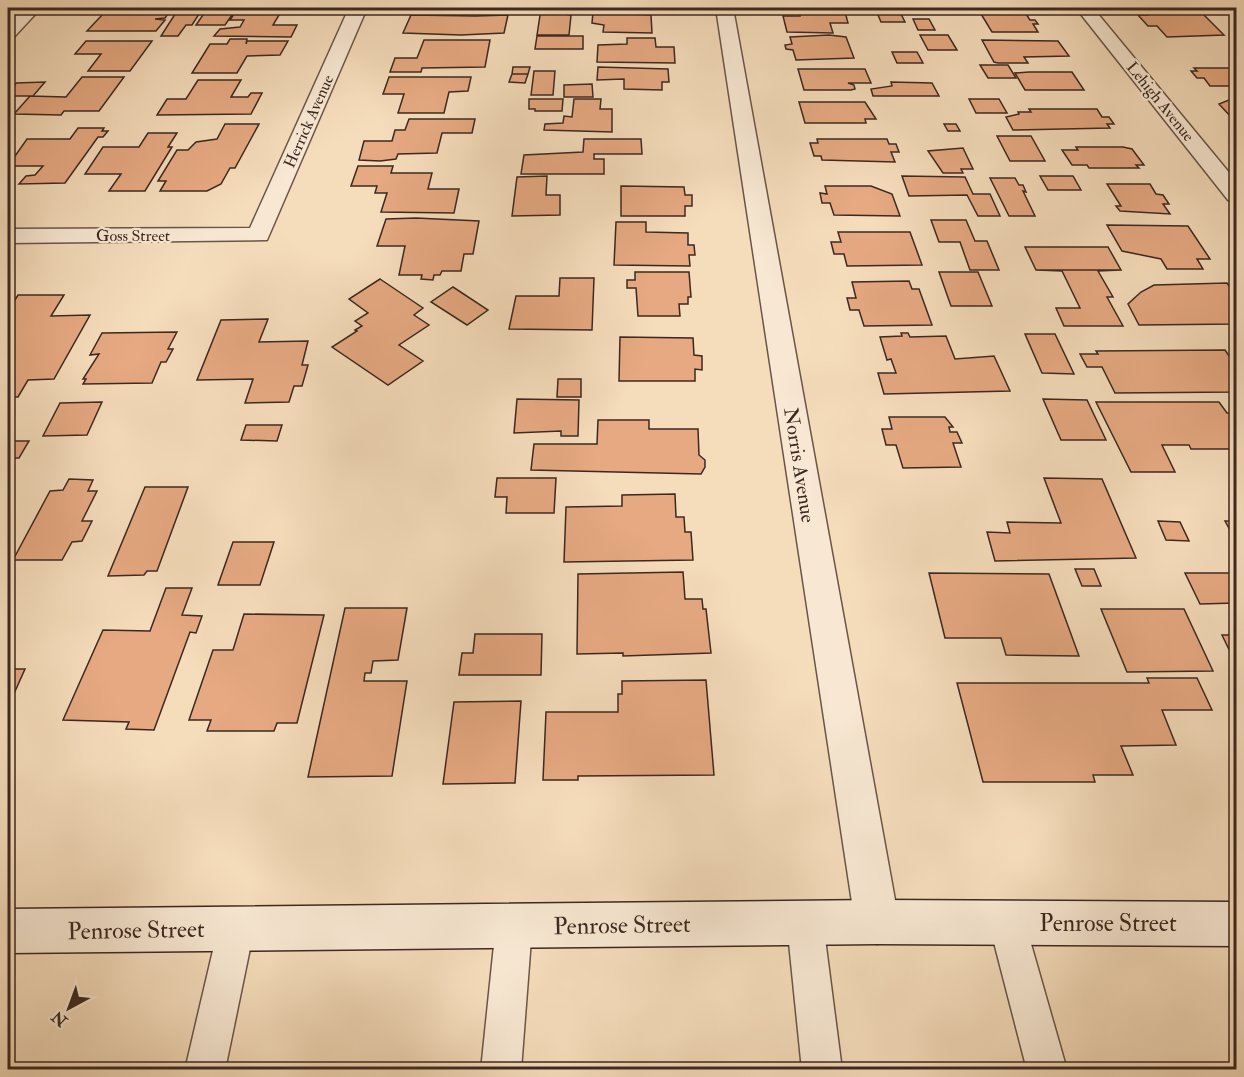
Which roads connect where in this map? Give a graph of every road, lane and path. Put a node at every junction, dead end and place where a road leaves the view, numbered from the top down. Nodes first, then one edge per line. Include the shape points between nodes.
1 (32, 8) edge
2 (358, 8) edge
3 (724, 8) edge
4 (1084, 8) edge
5 (8, 33) edge
6 (1236, 195) edge
7 (259, 235) joint
8 (8, 236) edge
9 (877, 922) junction
10 (1007, 922) junction
11 (805, 923) junction
12 (1236, 924) edge
13 (514, 926) junction
14 (236, 929) junction
15 (8, 931) edge
16 (205, 1070) edge
17 (501, 1070) edge
18 (822, 1070) edge
19 (1047, 1070) edge

1 - 5 street
2 - 7 street, Herrick Avenue
3 - 9 street, Norris Avenue
4 - 6 street, Lehigh Avenue
7 - 8 street, Goss Street
9 - 10 street, Penrose Street
9 - 11 street, Penrose Street
10 - 12 street, Penrose Street
10 - 19 lane
11 - 13 street, Penrose Street
11 - 18 lane
13 - 14 street, Penrose Street
13 - 17 lane
14 - 15 street, Penrose Street
14 - 16 lane

